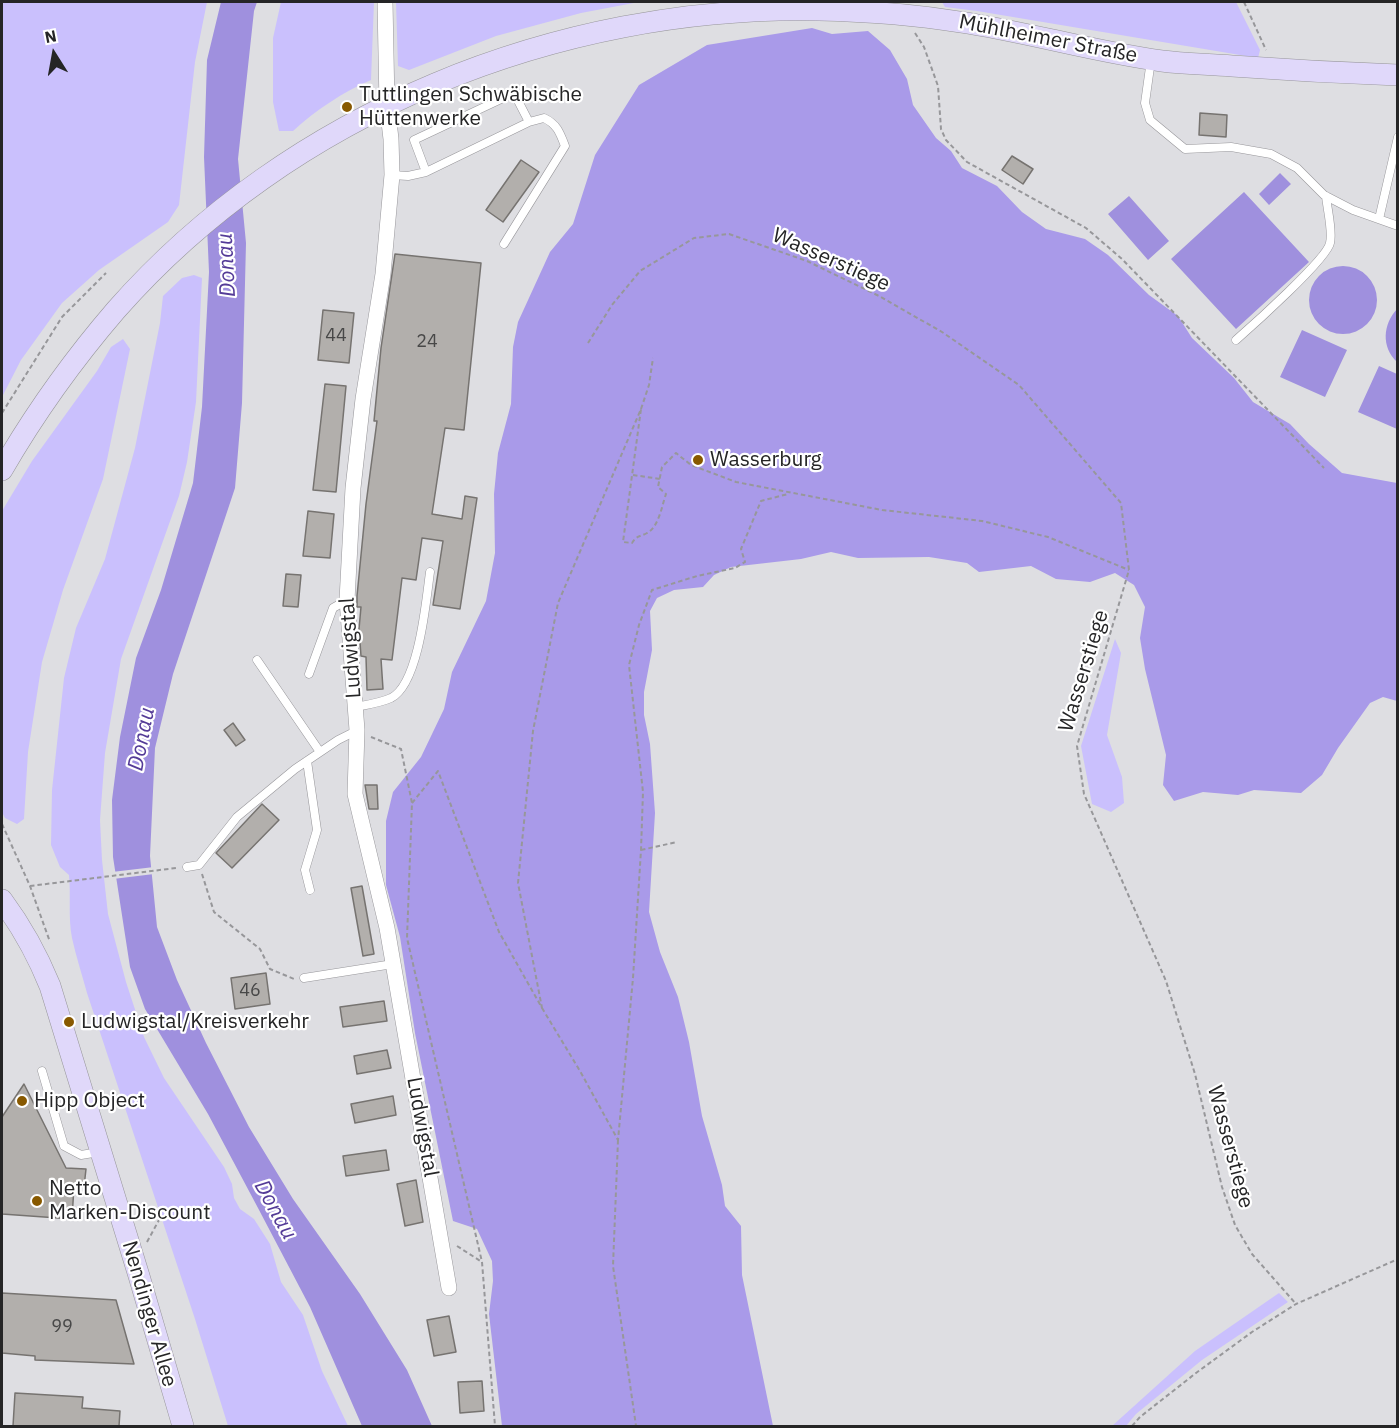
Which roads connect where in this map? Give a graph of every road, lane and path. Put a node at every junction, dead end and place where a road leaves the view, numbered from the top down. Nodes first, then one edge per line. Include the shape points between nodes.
1 (385, 2) edge
2 (1244, 2) edge
3 (904, 16) junction
4 (1152, 59) junction
5 (1274, 69) junction
6 (1398, 75) edge
7 (387, 105) junction
8 (529, 122) junction
9 (1398, 137) edge
10 (426, 172) junction
11 (392, 175) junction
12 (1326, 196) junction
13 (1379, 219) junction
14 (1398, 226) edge
15 (504, 244) dead end
16 (106, 273) dead end
17 (1236, 340) dead end
18 (588, 343) dead end
19 (653, 358) dead end
20 (641, 409) junction
21 (2, 413) edge
22 (1324, 468) dead end
23 (2, 470) edge
24 (632, 475) junction
25 (660, 478) junction
26 (791, 493) junction
27 (1129, 570) junction
28 (430, 572) dead end
29 (347, 600) junction
30 (257, 660) dead end
31 (309, 674) dead end
32 (355, 707) junction
33 (357, 730) junction
34 (320, 752) junction
35 (307, 761) junction
36 (412, 803) junction
37 (2, 824) edge
38 (6, 834) junction
39 (2, 835) edge
40 (677, 842) dead end
41 (641, 850) junction
42 (199, 865) junction
43 (188, 867) joint
44 (310, 890) dead end
45 (2, 900) edge
46 (393, 964) junction
47 (304, 978) joint
48 (542, 1008) junction
49 (42, 1071) dead end
50 (618, 1140) junction
51 (101, 1152) junction
52 (159, 1220) dead end
53 (440, 1236) junction
54 (133, 1255) junction
55 (1398, 1258) edge
56 (482, 1262) junction
57 (448, 1288) dead end
58 (1296, 1304) junction
59 (183, 1426) edge
60 (495, 1426) edge
61 (636, 1426) edge
62 (1132, 1426) edge

1 - 7 street, Ludwigstal
2 - 5 path
3 - 4 main road, Mühlheimer Straße via 959,21
3 - 7 main road, Mühlheimer Straße via 820,10 727,12 627,26 531,49
3 - 22 path via 924,47 938,86 941,129 946,140 967,162 1086,228 1122,259
4 - 5 main road, Mühlheimer Straße
4 - 12 lane via 1145,103 1150,120 1185,149 1232,147 1271,154 1297,168
5 - 6 main road, Mühlheimer Straße
7 - 11 street, Ludwigstal
7 - 23 main road, Mühlheimer Straße via 287,164 230,204 177,249 118,308 79,356 40,408
8 - 10 lane
8 - 10 lane via 514,93 414,140
8 - 15 lane via 544,117 552,122 560,130 565,146
9 - 13 lane
10 - 11 lane
11 - 29 street, Ludwigstal via 383,274 353,488
12 - 13 lane
12 - 17 lane via 1330,244
13 - 14 lane
16 - 21 path via 62,317
18 - 27 path, Wasserstiege via 612,304 640,271 694,238 729,234 807,261 942,332 1019,385 1121,503
19 - 20 path
20 - 24 path
20 - 48 path via 558,603 533,731 518,883
24 - 25 path
24 - 25 path via 623,542 632,543 655,525 666,494 658,487
25 - 26 path via 662,467 676,453 691,465 736,482
26 - 27 path via 882,510 982,521 1048,537
26 - 41 path via 761,501 741,549 745,562 652,590 629,665 643,792
27 - 58 path, Wasserstiege via 1077,746 1084,794 1166,981 1235,1225 1252,1254
28 - 32 lane via 422,629 405,682 393,697
29 - 31 lane via 333,608
29 - 32 street, Ludwigstal
30 - 34 lane
32 - 33 street, Ludwigstal
33 - 34 lane
33 - 36 path via 401,748
33 - 46 street, Ludwigstal via 355,794
34 - 35 lane
35 - 42 lane via 237,818
35 - 44 lane via 317,830 305,870
36 - 48 path via 438,771 499,932
36 - 56 path via 407,938
37 - 38 path
38 - 39 path
38 - 43 path via 30,886
40 - 41 path
41 - 50 path
42 - 43 lane
42 - 47 path via 214,912 260,949 270,969 293,979
45 - 51 main road, Nendinger Allee via 20,924 50,986
46 - 47 lane
46 - 53 street, Ludwigstal
48 - 50 path
49 - 51 lane via 64,1146 81,1155
50 - 61 path via 613,1266
51 - 54 main road, Nendinger Allee
52 - 54 path via 143,1250
53 - 56 path
53 - 57 street, Ludwigstal
54 - 59 main road, Nendinger Allee
55 - 58 path
56 - 60 path
58 - 62 path via 1196,1373

